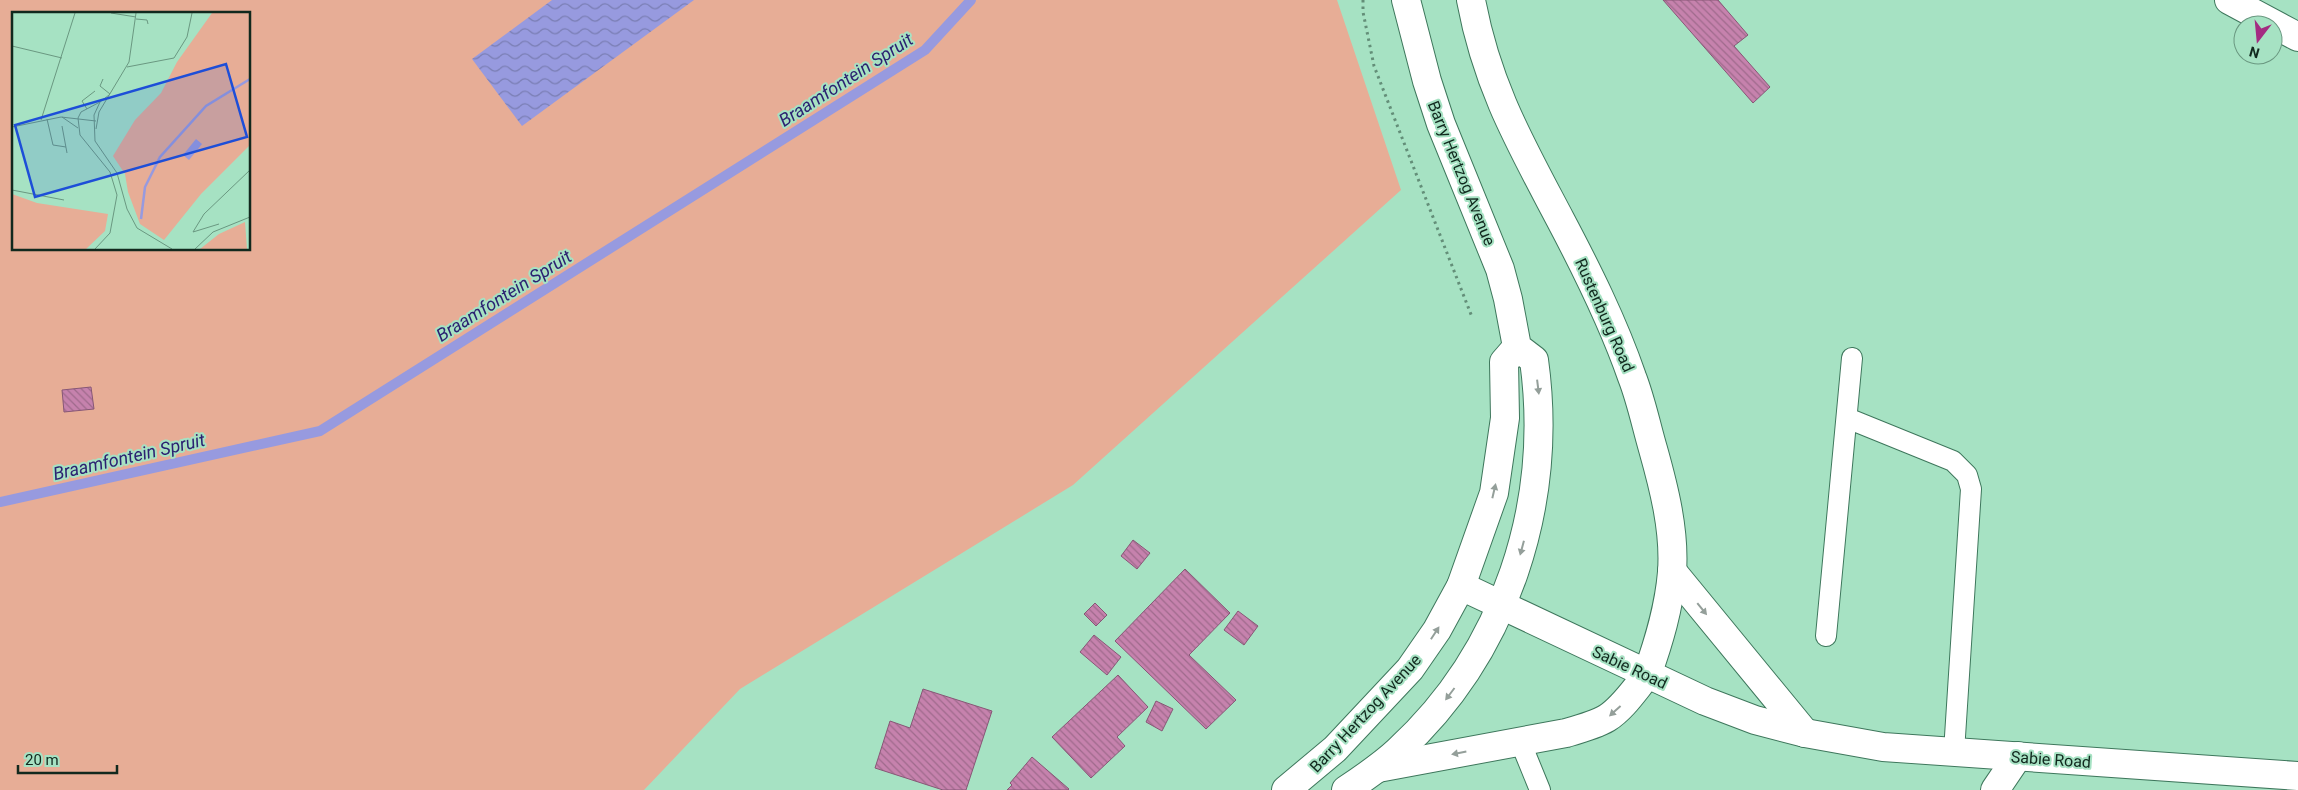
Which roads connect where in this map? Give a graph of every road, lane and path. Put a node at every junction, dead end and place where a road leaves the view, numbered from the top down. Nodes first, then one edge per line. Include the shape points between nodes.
1 (1363, 0) edge
2 (1406, 0) edge
3 (1471, 0) edge
4 (2228, 0) edge
5 (2298, 37) edge
6 (1472, 317) dead end
7 (1517, 347) junction
8 (1852, 358) dead end
9 (1847, 418) junction
10 (1672, 571) junction
11 (1461, 586) junction
12 (1502, 607) junction
13 (1826, 636) dead end
14 (1647, 674) junction
15 (1805, 733) junction
16 (1520, 741) junction
17 (1954, 752) junction
18 (2018, 756) junction
19 (1377, 768) junction
20 (2298, 776) edge
21 (1286, 790) edge
22 (1346, 790) edge
23 (1540, 790) edge
24 (1995, 790) edge

1 - 6 path via 1374,66
2 - 7 street, Barry Hertzog Avenue via 1426,81 1500,270
3 - 10 street, Rustenburg Road via 1478,37 1505,112 1606,310 1633,378 1666,502
4 - 5 street
11 -> 7 street, Barry Hertzog Avenue via 1494,493 1505,418 1504,362
7 -> 12 street via 1534,360 1539,395 1538,453 1530,518
8 - 9 lane
9 - 13 lane
9 - 17 lane via 1953,461 1966,475 1971,488
10 - 14 street, Rustenburg Road via 1663,629
10 -> 15 street
11 - 12 street, Sabie Road
21 -> 11 street, Barry Hertzog Avenue via 1335,749 1410,670
12 - 14 street, Sabie Road
12 -> 19 street via 1476,656 1450,694 1427,722
14 - 15 street, Sabie Road via 1704,701 1755,720
14 -> 16 street via 1607,718 1566,732
15 - 17 street, Sabie Road via 1883,747
16 -> 19 street
16 - 23 lane
17 - 18 street, Sabie Road
18 - 20 street, Sabie Road
18 - 24 street
19 - 22 street

